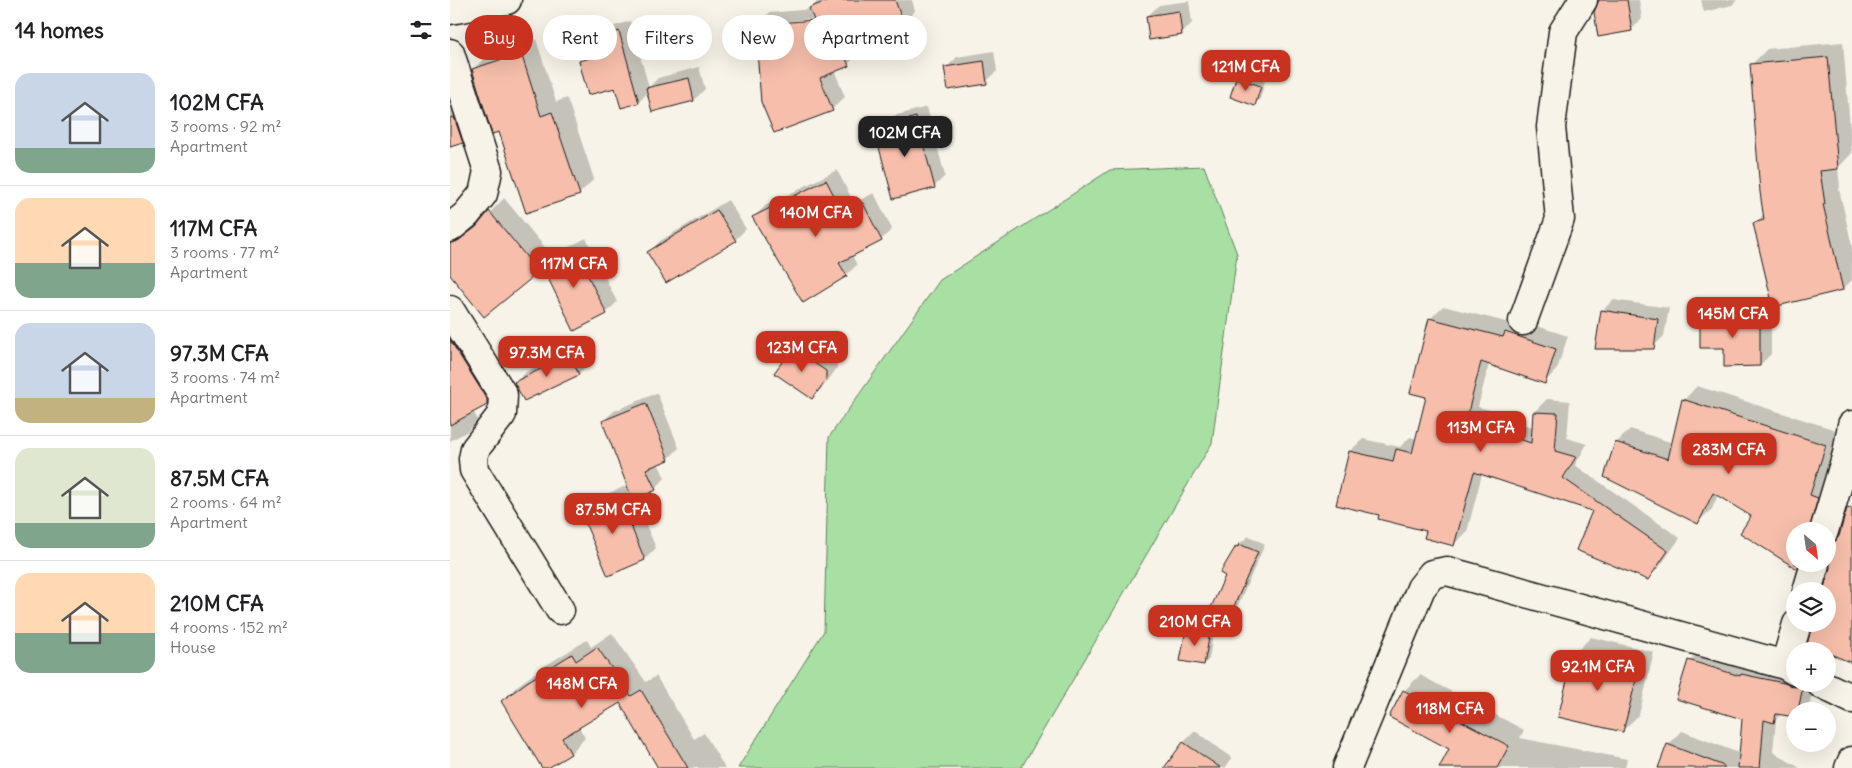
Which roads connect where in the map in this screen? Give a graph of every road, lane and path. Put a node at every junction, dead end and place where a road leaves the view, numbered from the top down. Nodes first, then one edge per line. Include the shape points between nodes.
1 (507, 0) edge
2 (1582, 0) edge
3 (450, 10) edge
4 (450, 53) edge
5 (450, 228) edge
6 (450, 310) edge
7 (1523, 321) dead end
8 (1852, 425) edge
9 (1827, 522) edge
10 (560, 610) dead end
11 (1786, 667) edge
12 (1836, 691) edge
13 (1852, 699) edge
14 (1852, 761) edge
15 (1347, 768) edge
16 (1849, 768) edge

1 - 3 street
2 - 7 street via 1563,32 1551,127 1560,219
4 - 5 street via 488,171 483,194
6 - 10 street via 503,395 502,414 475,449 472,459 474,470
8 - 9 street
11 - 15 street via 1447,571 1432,574 1421,588
12 - 13 street
14 - 16 street

